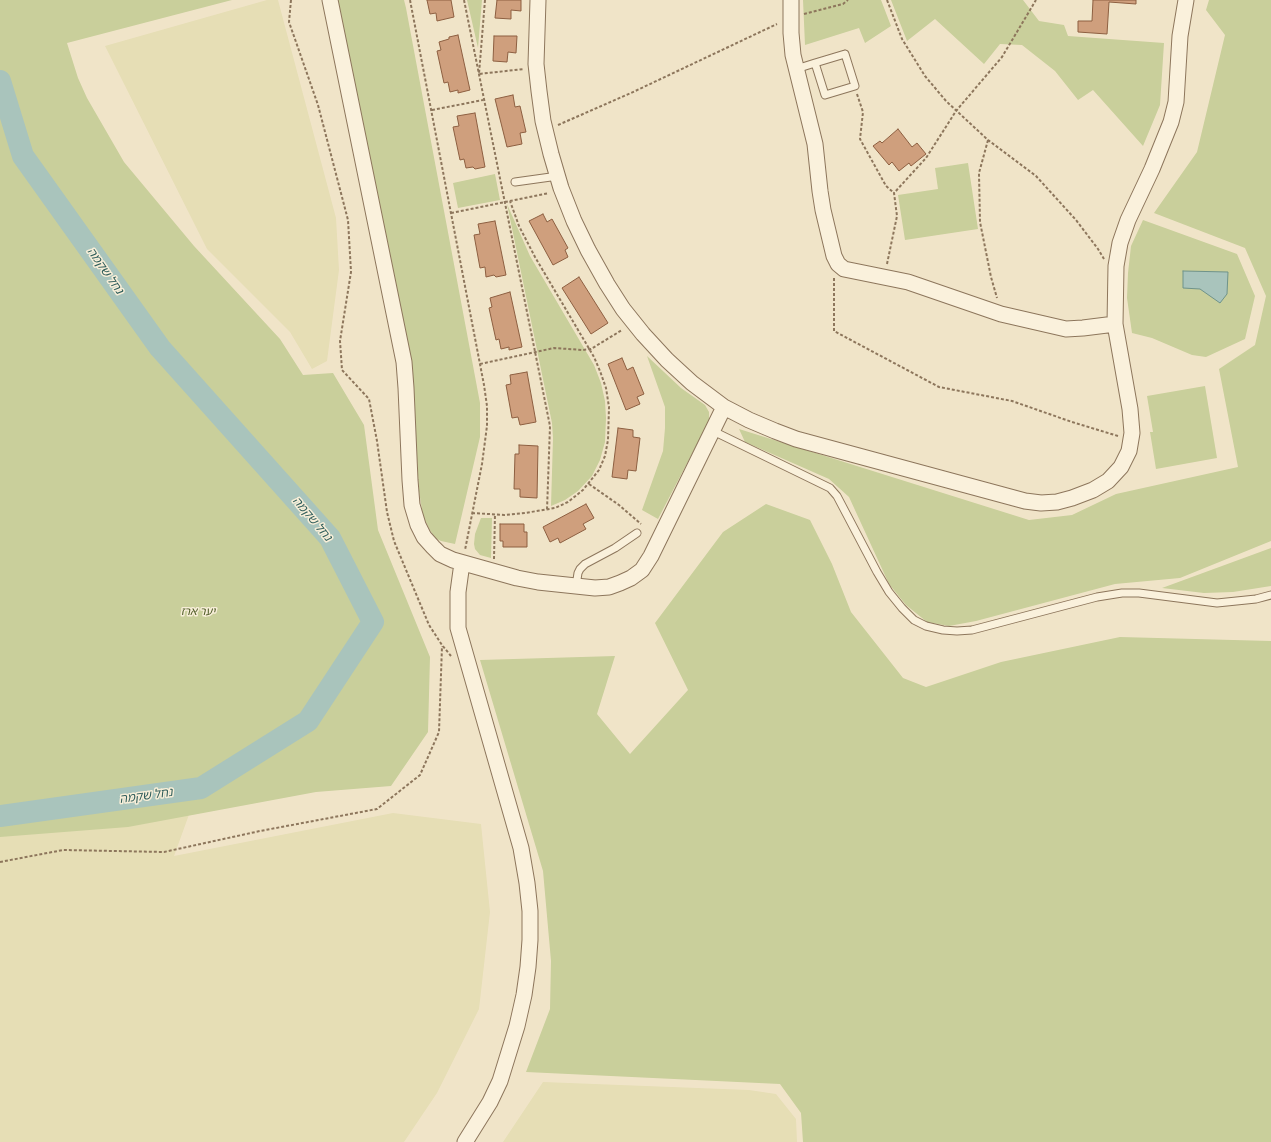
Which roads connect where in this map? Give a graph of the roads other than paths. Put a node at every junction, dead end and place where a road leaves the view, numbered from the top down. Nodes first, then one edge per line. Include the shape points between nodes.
1 (330, 0) edge
2 (538, 0) edge
3 (791, 0) edge
4 (1186, 0) edge
5 (815, 63) junction
6 (796, 69) junction
7 (515, 182) dead end
8 (560, 184) junction
9 (1114, 324) junction
10 (724, 407) junction
11 (713, 431) junction
12 (637, 533) dead end
13 (462, 563) junction
14 (576, 586) junction
15 (1271, 595) edge
16 (465, 1142) edge

1 - 13 street via 404,362 412,505 421,531 433,547 440,554
2 - 8 street via 537,67 545,131
3 - 6 street via 791,33
4 - 9 street via 1172,122 1120,243 1116,266
5 - 5 lane via 825,95 854,86 845,54
5 - 6 lane
6 - 9 street via 815,144 820,191 834,256 844,269 915,284 1002,314 1066,329
7 - 8 lane
8 - 10 street via 588,250 623,309 667,360
9 - 10 street via 1130,409 1132,433 1129,452 1121,467 1108,481 1093,490 1057,502 1025,501 796,439
10 - 11 street
11 - 14 street via 642,570 631,578 609,587
11 - 15 lane via 830,488 837,496 889,592 914,620 926,626 943,630 972,630 1097,597 1122,593 1217,603
12 - 14 lane via 585,564 578,573
13 - 14 street via 538,582
13 - 16 street via 458,592 458,628 521,848 530,911 528,967 515,1033 500,1081

